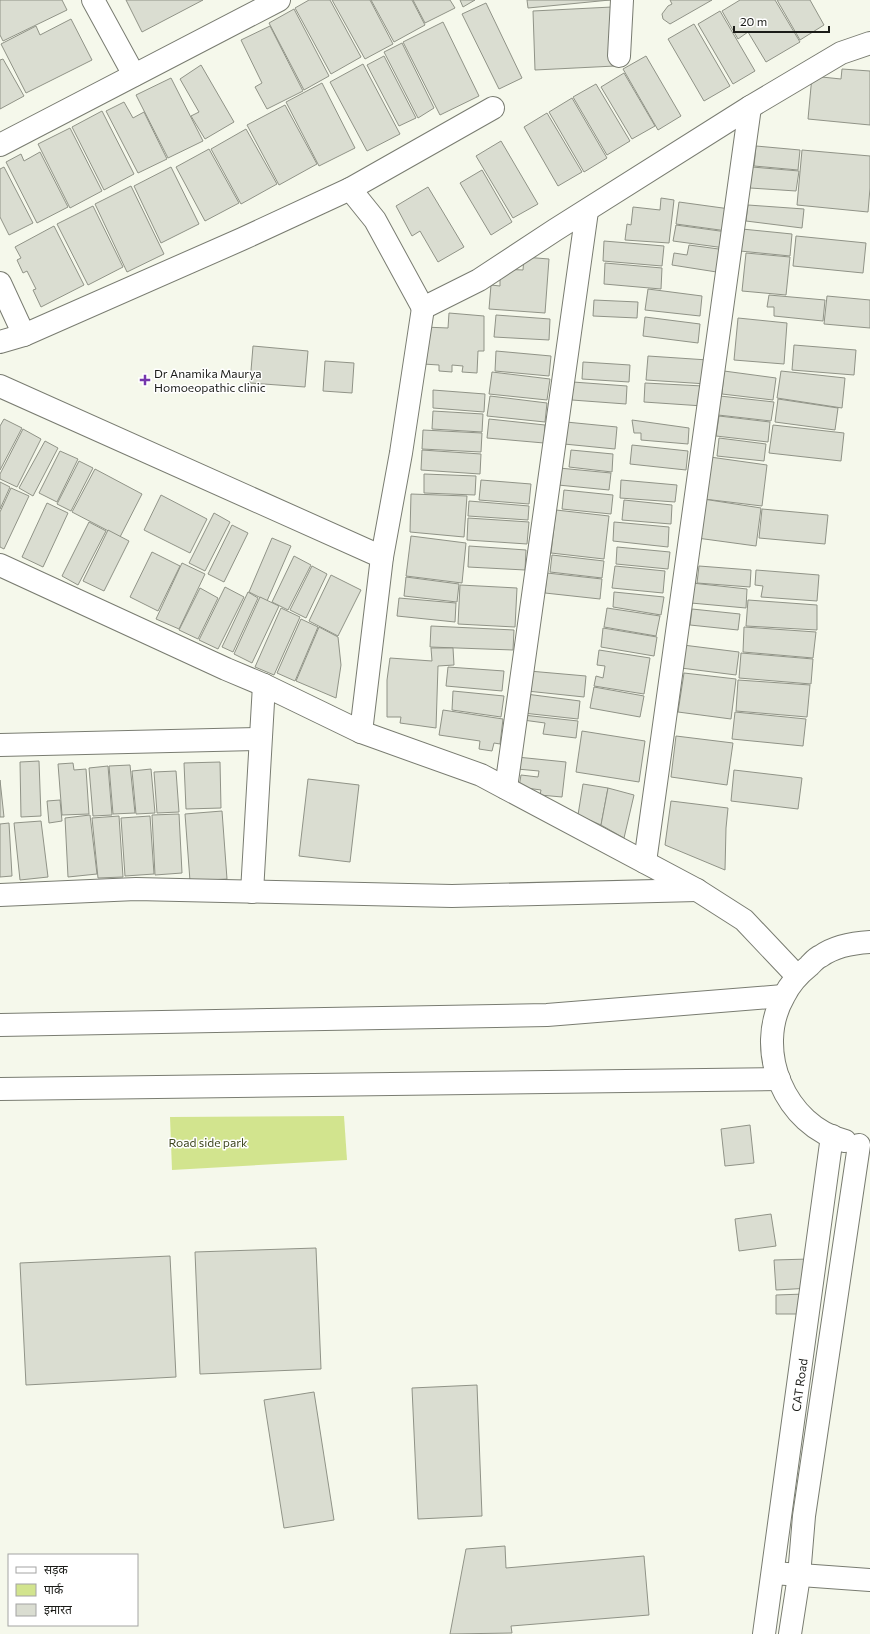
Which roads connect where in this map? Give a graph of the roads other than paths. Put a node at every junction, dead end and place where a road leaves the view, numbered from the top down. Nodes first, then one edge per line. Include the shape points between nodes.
1 (93, 0) edge
2 (279, 0) edge
3 (622, 0) edge
4 (870, 43) edge
5 (619, 56) dead end
6 (134, 75) junction
7 (750, 107) junction
8 (493, 108) dead end
9 (0, 145) edge
10 (350, 189) junction
11 (587, 211) junction
12 (0, 283) edge
13 (423, 308) junction
14 (24, 335) junction
15 (0, 342) edge
16 (0, 386) edge
17 (382, 557) junction
18 (0, 565) edge
19 (264, 685) junction
20 (361, 732) junction
21 (260, 739) junction
22 (0, 745) edge
23 (506, 788) junction
24 (645, 862) junction
25 (697, 890) junction
26 (252, 892) junction
27 (0, 895) edge
28 (870, 942) edge
29 (797, 976) junction
30 (783, 996) junction
31 (0, 1025) edge
32 (779, 1079) junction
33 (0, 1089) edge
34 (832, 1136) junction
35 (864, 1145) edge
36 (773, 1574) junction
37 (799, 1576) junction
38 (870, 1580) edge
39 (764, 1634) edge
40 (790, 1634) edge

1 - 6 street
2 - 6 street
3 - 5 street
4 - 7 street via 840,53
6 - 9 street
7 - 11 street
7 - 24 street
8 - 10 street
10 - 13 street via 375,220
10 - 14 street
11 - 13 street via 479,280
11 - 23 street
12 - 14 street
13 - 17 street
14 - 15 street
16 - 17 street
17 - 20 street
18 - 19 street
19 - 20 street
19 - 21 street
20 - 23 street via 481,775
21 - 22 street
21 - 26 street
23 - 24 street
24 - 25 street
25 - 26 street via 452,896
25 - 29 street via 744,920
26 - 27 street via 136,889
28 - 29 street via 849,944 821,956
29 - 30 street
30 - 31 street via 547,1015
30 - 32 street via 772,1037 773,1058
32 - 33 street
32 - 34 street via 786,1096 797,1110 810,1123
34 - 35 street
34 - 36 street, CAT Road
35 - 37 street, CAT Road via 804,1516
36 - 37 street
36 - 39 street, CAT Road
37 - 38 street
37 - 40 street, CAT Road

